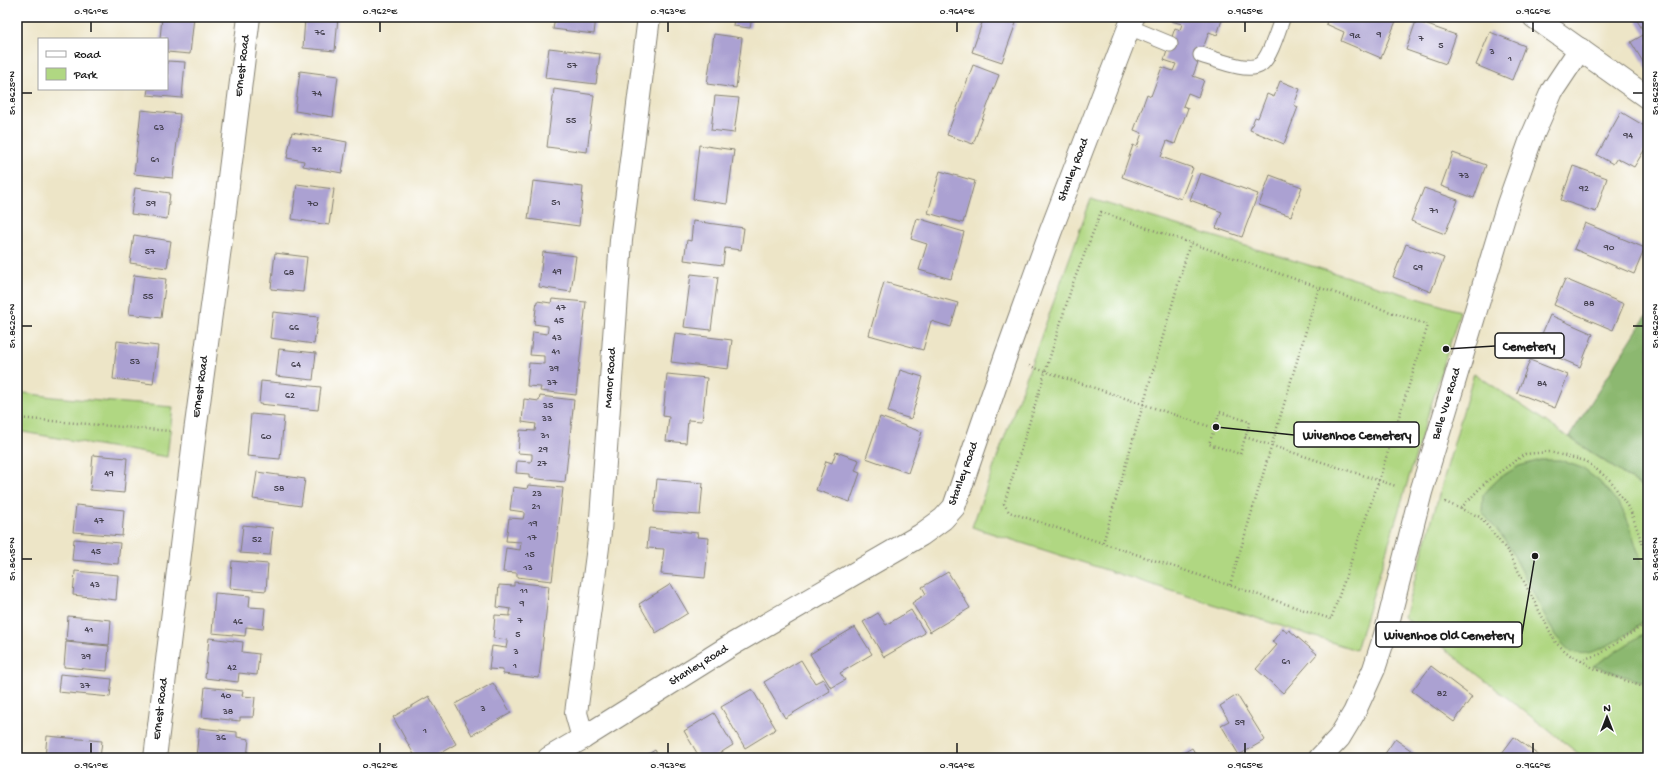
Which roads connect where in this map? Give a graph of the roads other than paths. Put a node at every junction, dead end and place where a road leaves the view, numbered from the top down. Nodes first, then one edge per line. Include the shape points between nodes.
1 (248, 17) edge
2 (649, 17) edge
3 (1534, 17) edge
4 (1282, 19) dead end
5 (1131, 22) edge
6 (1170, 44) dead end
7 (1580, 49) junction
8 (1201, 55) dead end
9 (1648, 98) edge
10 (583, 738) junction
11 (155, 758) edge
12 (549, 758) edge
13 (1320, 758) edge

1 - 11 street, Ernest Road
2 - 10 street, Manor Road via 622,240 600,532 576,713
3 - 7 street
4 - 8 lane via 1268,55 1262,64 1255,68 1243,68
5 - 6 lane
5 - 10 street, Stanley Road via 1050,233 954,507 942,520 921,535 733,644
7 - 9 street
7 - 13 street, Belle Vue Road via 1552,91 1531,139 1421,492 1374,669 1354,713 1339,738
10 - 12 street, Stanley Road

